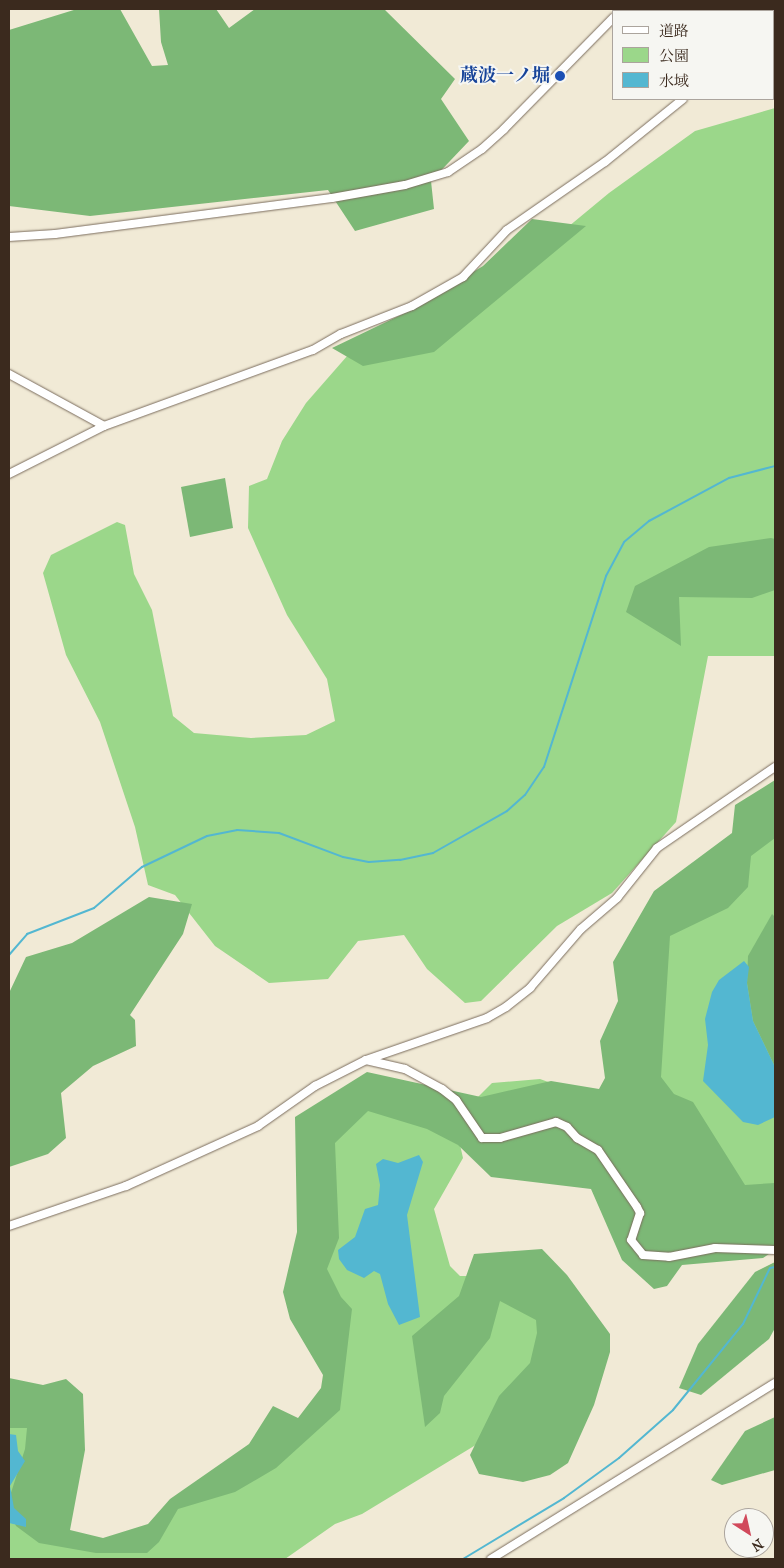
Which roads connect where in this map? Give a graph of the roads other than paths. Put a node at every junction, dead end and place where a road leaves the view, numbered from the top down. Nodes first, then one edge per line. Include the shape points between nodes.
1 (612, 19) edge
2 (682, 100) edge
3 (9, 237) edge
4 (9, 374) edge
5 (104, 426) junction
6 (9, 474) edge
7 (775, 767) edge
8 (366, 1060) junction
9 (9, 1226) edge
10 (775, 1250) edge
11 (775, 1383) edge
12 (491, 1559) edge

1 - 3 street via 504,129 448,172 405,185 332,198 55,234
2 - 5 street via 605,162 507,230 465,275 450,285 412,306 341,334 313,350
4 - 5 street
5 - 6 street
7 - 8 street via 657,848 617,898 581,929 530,988 506,1007 487,1018
8 - 9 street via 315,1086 258,1126 126,1186
8 - 10 street via 405,1069 442,1089 456,1100 482,1138 500,1138 556,1122 567,1127 577,1138 598,1150 637,1207 640,1213 631,1240 643,1255 669,1257 715,1248
11 - 12 street

